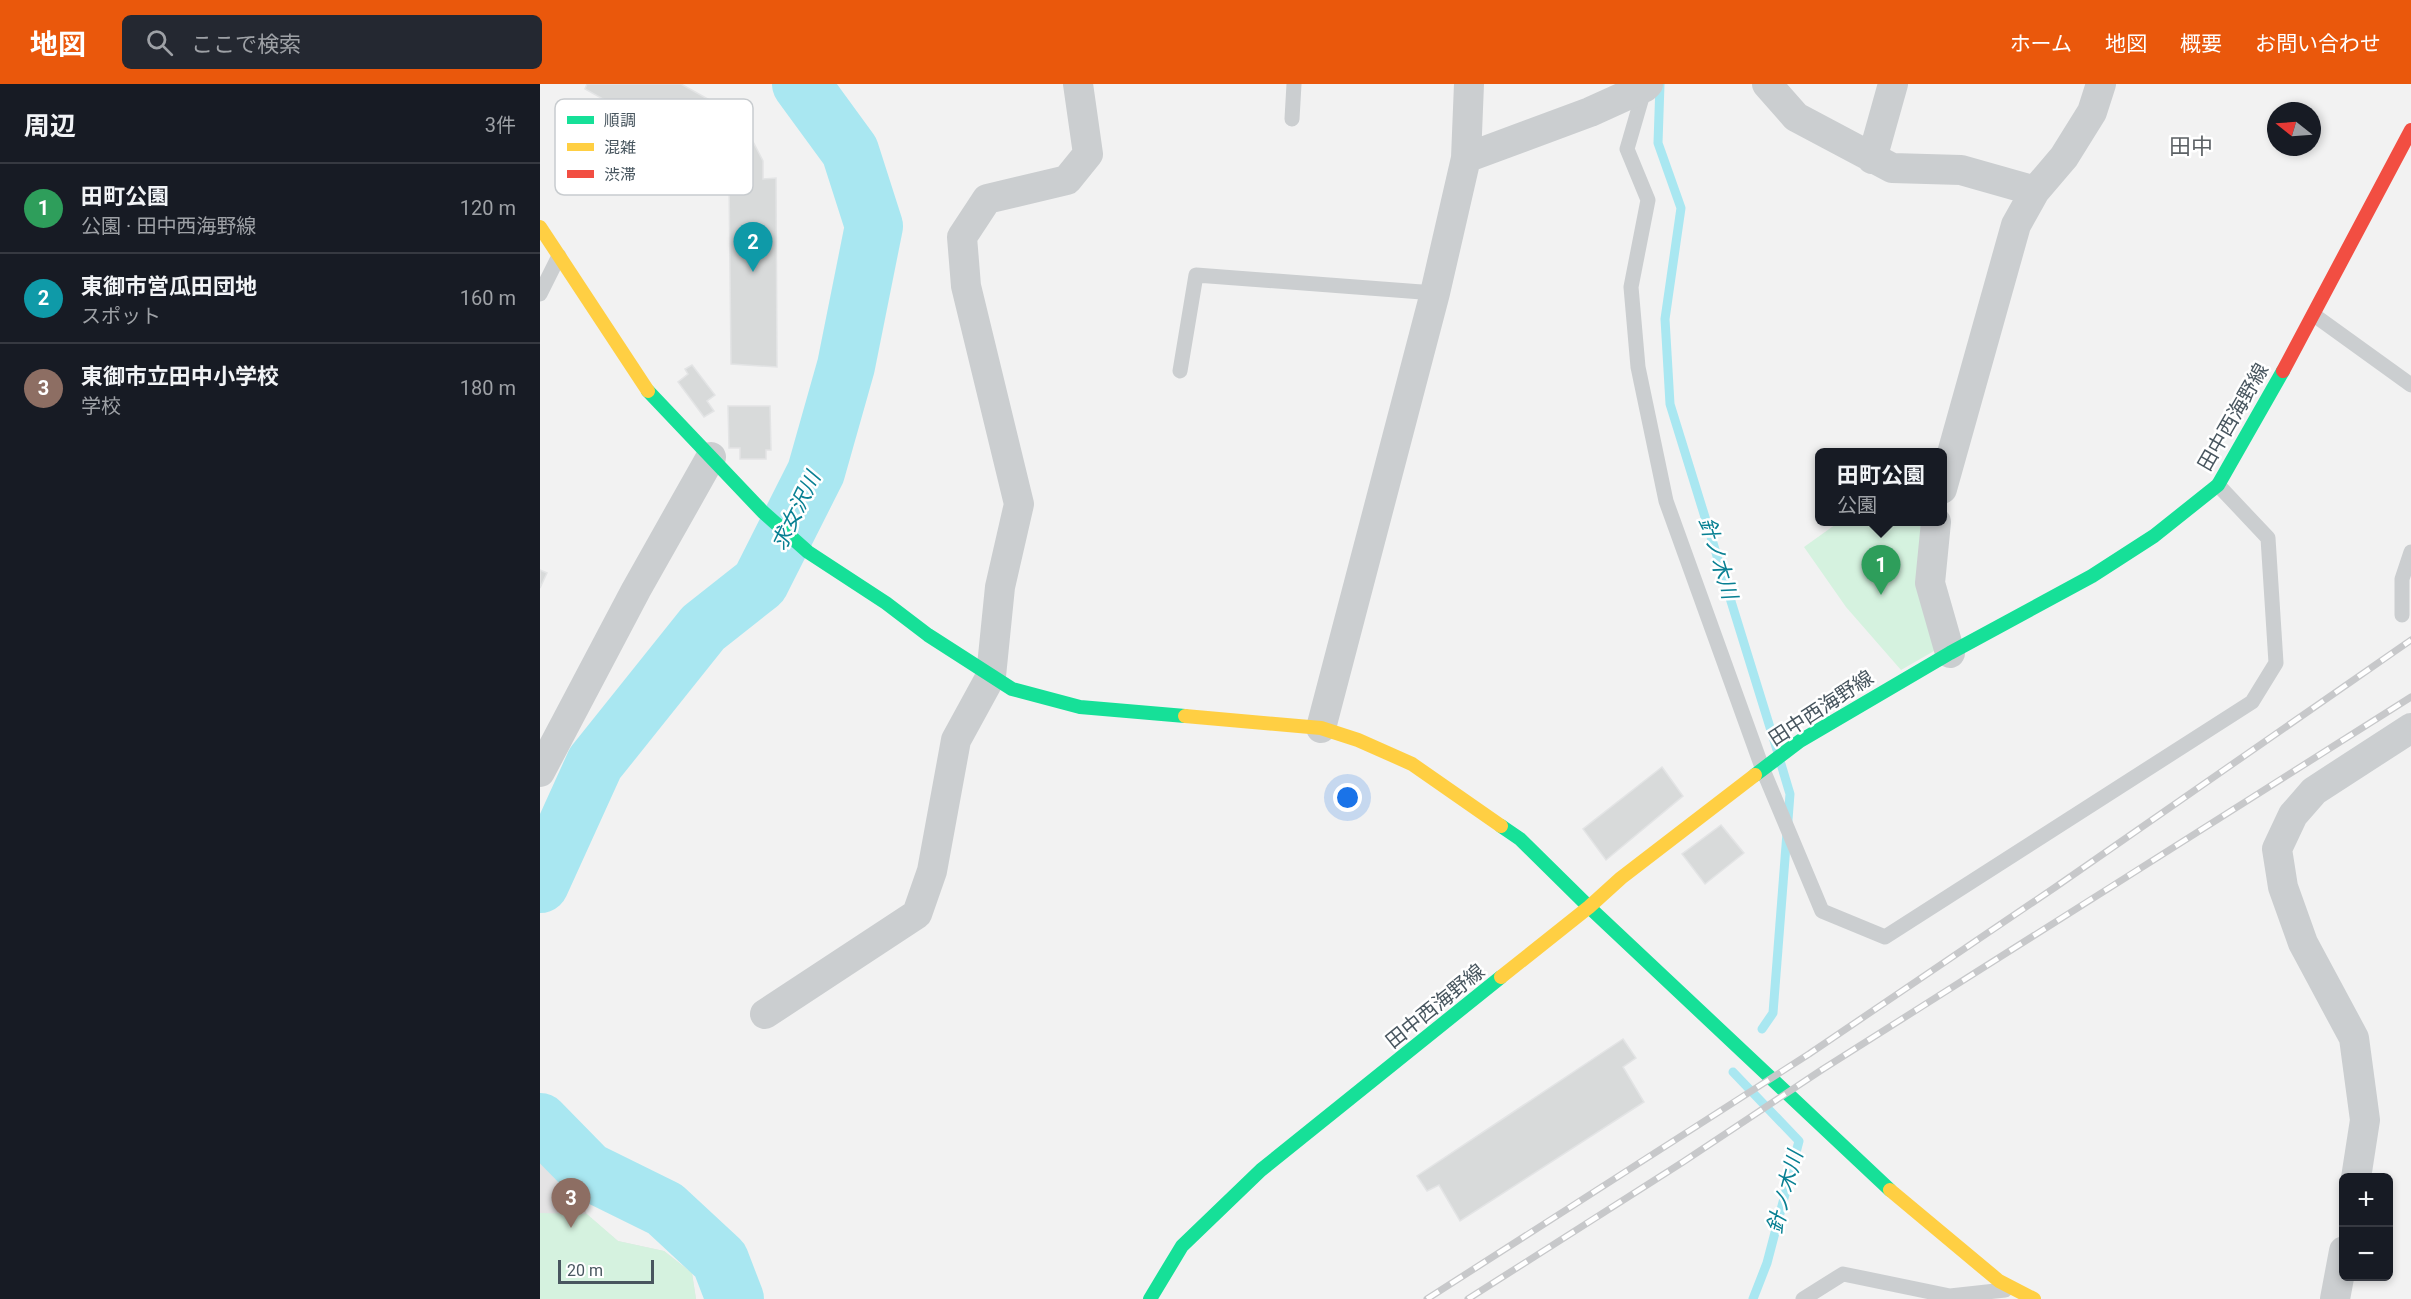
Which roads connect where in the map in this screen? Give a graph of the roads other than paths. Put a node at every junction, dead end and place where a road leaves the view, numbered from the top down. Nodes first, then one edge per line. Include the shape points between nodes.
1 (1078, 84) edge
2 (1294, 84) edge
3 (1469, 84) edge
4 (1767, 84) edge
5 (1893, 84) edge
6 (2101, 84) edge
7 (1646, 86) edge
8 (1292, 119) dead end
9 (2411, 130) edge
10 (1466, 158) junction
11 (1872, 159) junction
12 (2035, 191) junction
13 (540, 227) edge
14 (559, 256) junction
15 (1435, 293) junction
16 (540, 294) edge
17 (2314, 315) junction
18 (1180, 371) dead end
19 (2411, 385) edge
20 (711, 457) junction
21 (1947, 471) edge
22 (2218, 485) junction
23 (1936, 526) edge
24 (2411, 552) edge
25 (2402, 615) dead end
26 (1950, 653) junction
27 (992, 676) junction
28 (1321, 728) junction
29 (2411, 728) edge
30 (1763, 770) junction
31 (540, 772) edge
32 (1589, 907) junction
33 (765, 1014) dead end
34 (2357, 1173) edge
35 (2339, 1275) edge
36 (2014, 1289) junction
37 (1150, 1299) edge
38 (1803, 1299) edge
39 (2034, 1299) edge
40 (2335, 1299) edge

1 - 27 street via 1088,154 1067,180 987,199 962,237 966,286 1019,504 1000,587
2 - 8 lane
3 - 10 street
4 - 11 street via 1796,117
5 - 11 street
6 - 12 street via 2092,112 2064,156
7 - 10 street via 1590,112
7 - 30 lane via 1627,149 1648,200 1631,287 1638,367 1666,501
9 - 17 street, 田中西海野線
10 - 15 street
11 - 12 street via 1892,168 1961,170
12 - 21 street via 2016,225
13 - 14 street
14 - 16 lane
14 - 20 street via 642,385
15 - 18 lane via 1196,275
15 - 28 street
17 - 19 lane
17 - 22 street, 田中西海野線
20 - 27 street via 808,552
20 - 31 street
22 - 26 street, 田中西海野線 via 2154,536 2092,576
22 - 30 lane via 2268,538 2276,663 2252,702 1885,937 1822,911
23 - 26 street via 1930,583
24 - 25 lane via 2402,579
26 - 30 street, 田中西海野線 via 1800,741
27 - 28 street via 1012,689 1080,706
27 - 33 street via 956,740 932,871 917,914
28 - 32 street via 1412,764 1520,839
29 - 34 street via 2314,792 2293,815 2277,849 2283,887 2303,943 2354,1038 2365,1120
30 - 32 street, 田中西海野線
32 - 36 street via 1885,1185 1999,1281
32 - 37 street, 田中西海野線 via 1261,1170 1182,1246
35 - 40 street
36 - 38 lane via 1950,1296 1843,1274
36 - 39 street

